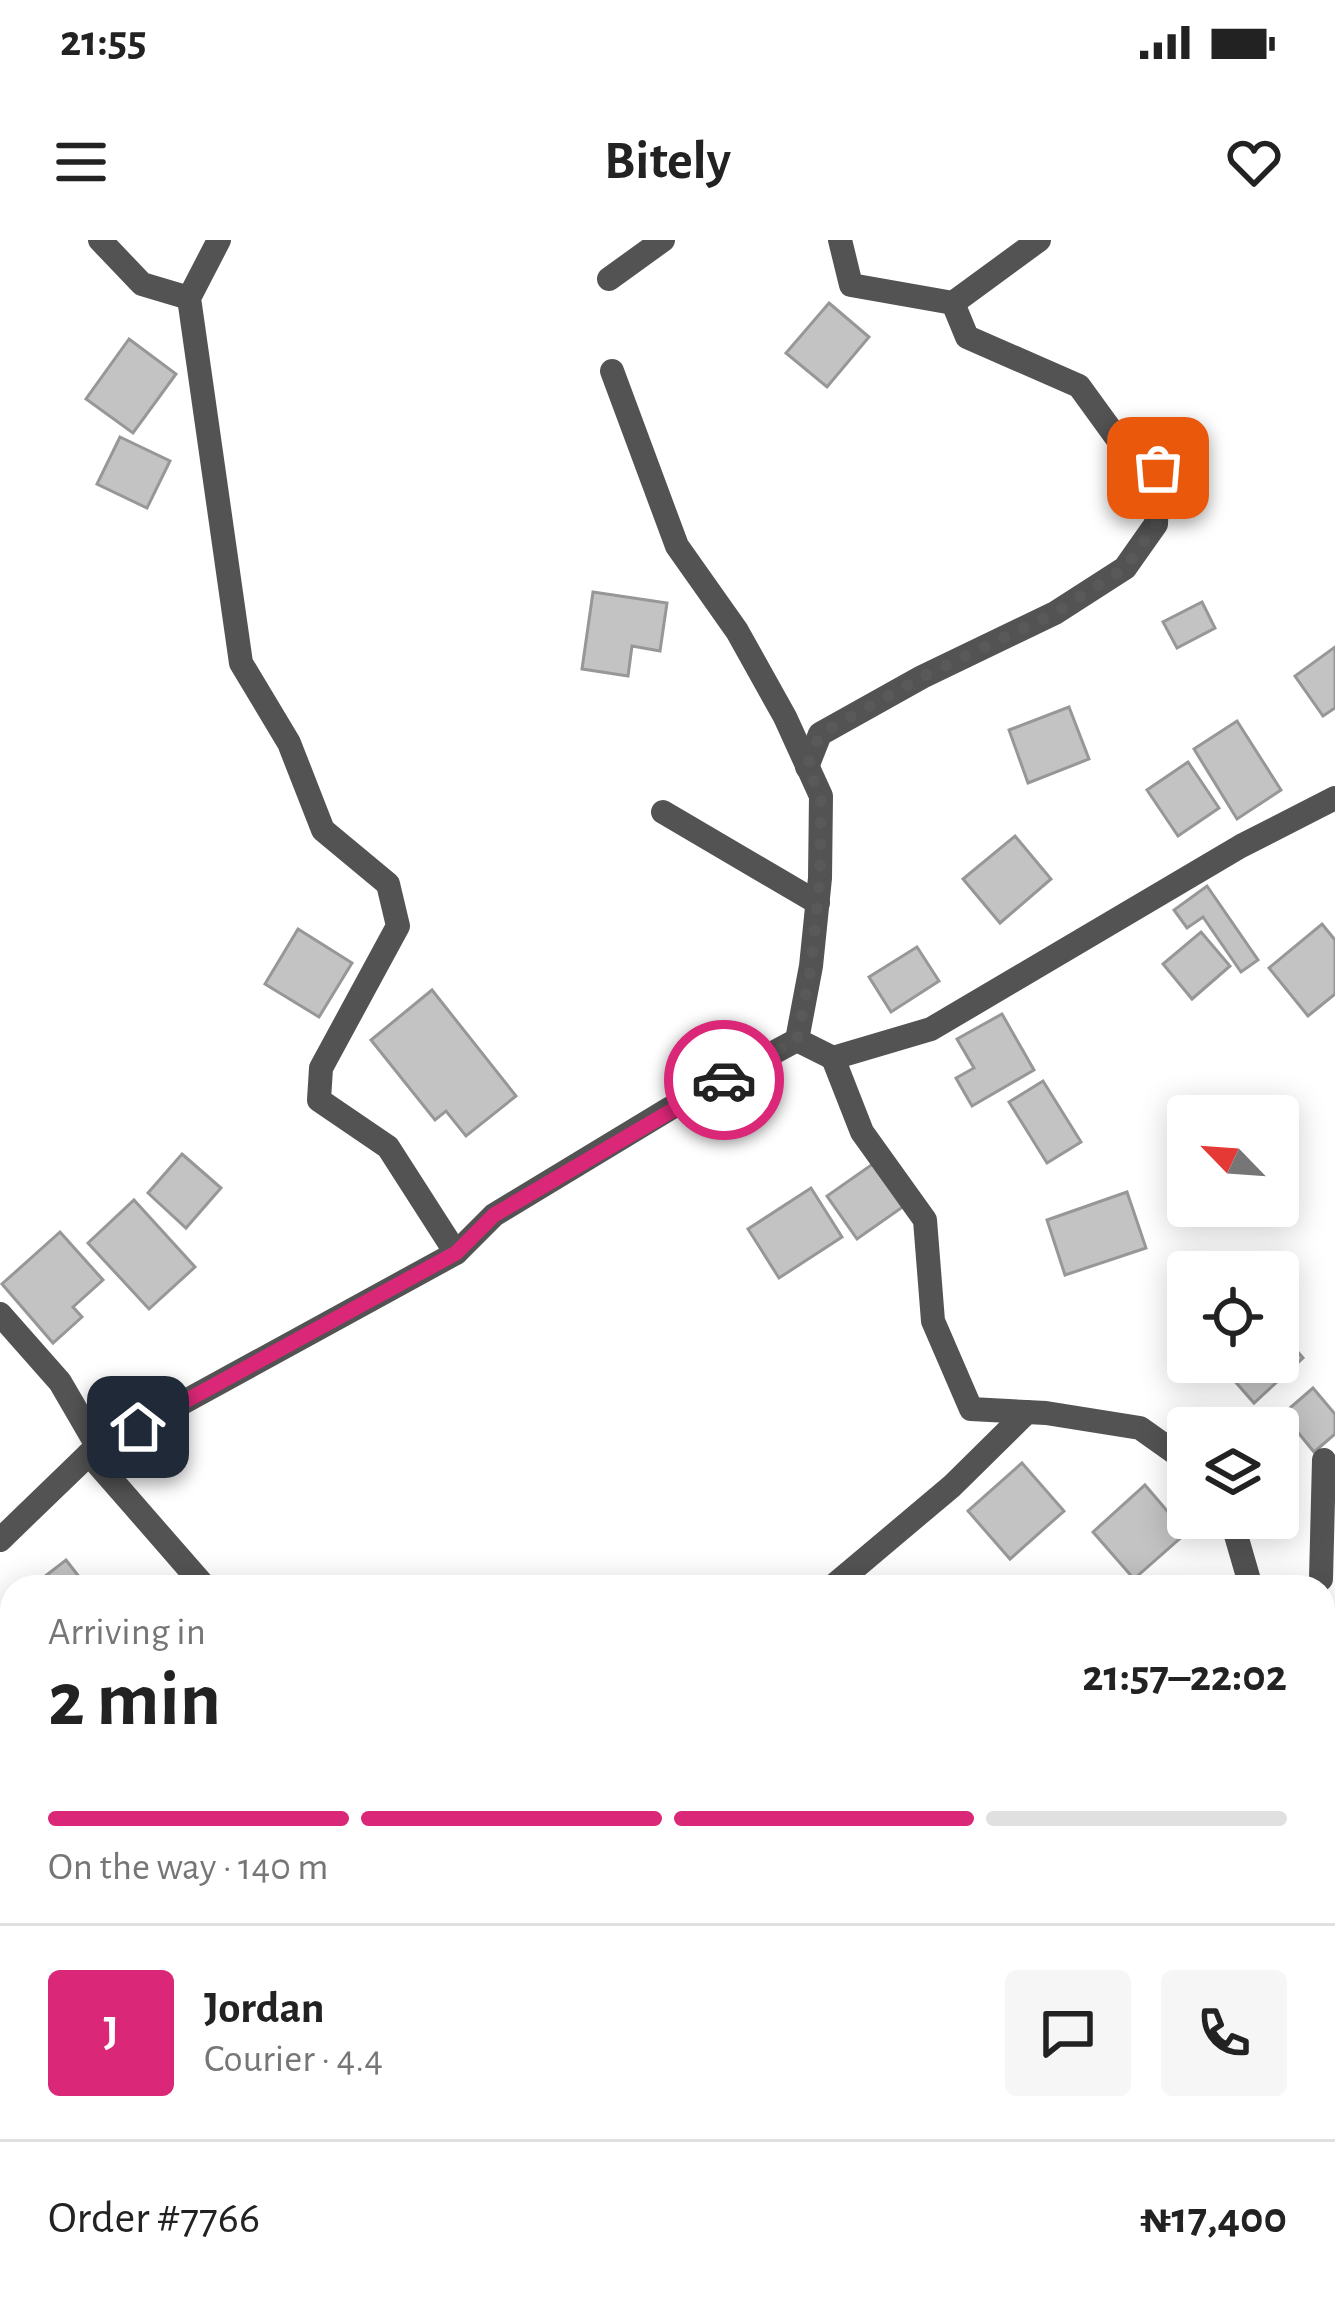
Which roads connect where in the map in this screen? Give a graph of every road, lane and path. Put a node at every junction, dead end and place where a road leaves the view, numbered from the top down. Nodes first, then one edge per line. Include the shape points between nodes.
1 (100, 240) edge
2 (219, 240) edge
3 (663, 240) edge
4 (840, 240) edge
5 (1039, 240) edge
6 (609, 279) dead end
7 (189, 298) junction
8 (953, 304) junction
9 (612, 371) dead end
10 (807, 767) junction
11 (1335, 798) edge
12 (663, 812) dead end
13 (818, 903) junction
14 (797, 1040) junction
15 (833, 1058) junction
16 (456, 1253) junction
17 (0, 1314) edge
18 (1027, 1412) junction
19 (1167, 1447) edge
20 (94, 1451) junction
21 (1324, 1460) dead end
22 (1237, 1539) edge
23 (0, 1540) edge
24 (195, 1575) edge
25 (846, 1575) edge
26 (1248, 1575) edge
27 (1322, 1575) edge

1 - 7 street via 142,284
2 - 7 street
3 - 6 street
4 - 8 street via 850,285
5 - 8 street
7 - 16 street via 241,663 289,742 323,830 388,884 398,926 321,1068 319,1100 388,1147
8 - 10 street via 967,337 1078,386 1116,437 1158,468 1156,524 1125,568 1055,613 820,734
9 - 10 street via 677,546 737,631
10 - 13 street via 821,796
11 - 15 street via 931,1028
12 - 13 street
13 - 14 street
14 - 15 street
14 - 16 street via 494,1215
15 - 18 street via 862,1132 925,1220 933,1321 971,1408
16 - 20 street
17 - 20 street via 60,1382
18 - 19 street via 1141,1428
18 - 25 street
20 - 23 street
20 - 24 street
21 - 27 street
22 - 26 street

